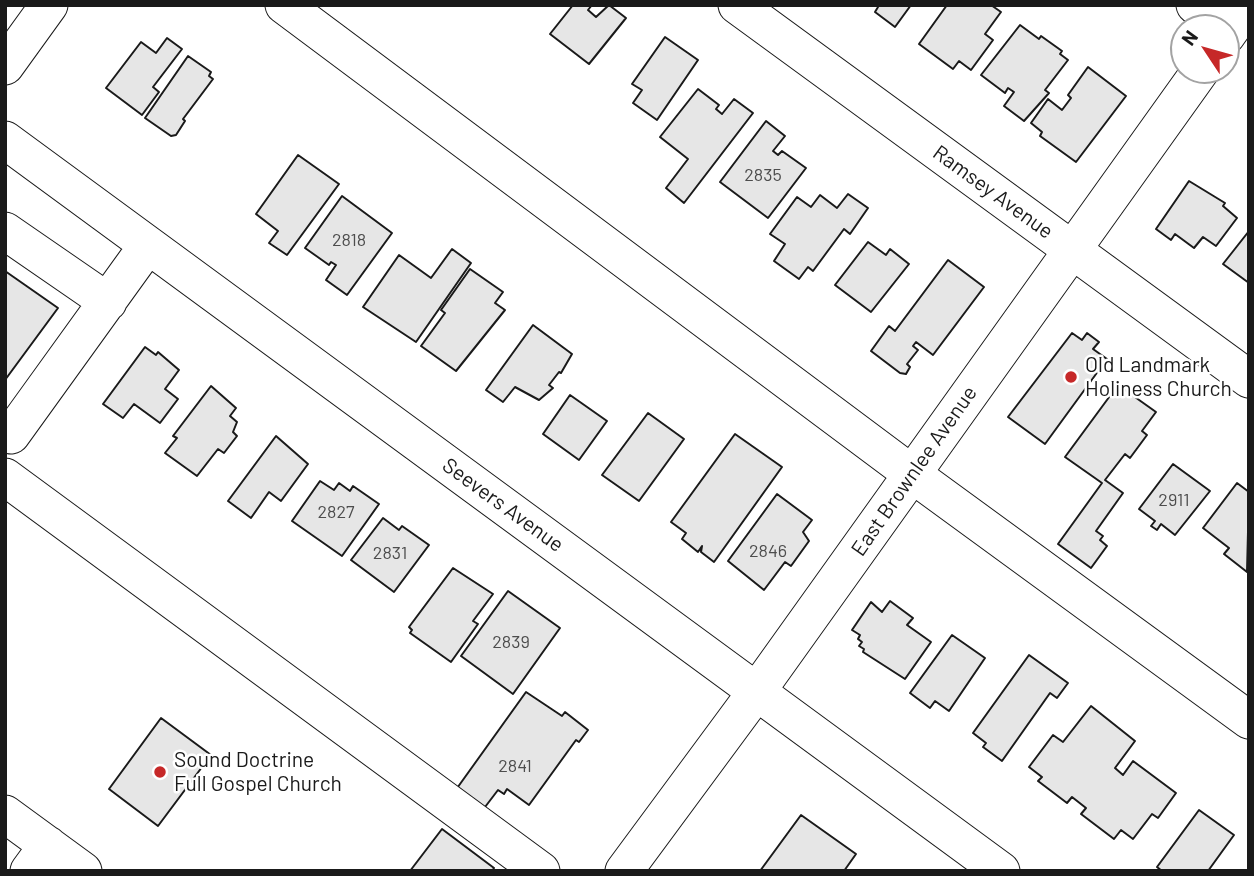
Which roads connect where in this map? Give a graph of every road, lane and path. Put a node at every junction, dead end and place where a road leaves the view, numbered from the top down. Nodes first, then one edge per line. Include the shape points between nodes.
1 (49, 5) edge
2 (284, 5) edge
3 (737, 5) edge
4 (5, 66) edge
5 (1191, 84) edge
6 (5, 139) edge
7 (5, 231) edge
8 (148, 245) junction
9 (1071, 250) junction
10 (108, 302) junction
11 (1249, 379) edge
12 (11, 435) dead end
13 (912, 474) junction
14 (5, 477) edge
15 (757, 691) junction
16 (1249, 720) edge
17 (5, 814) edge
18 (38, 858) edge
19 (83, 871) edge
20 (541, 871) edge
21 (624, 871) edge
22 (1000, 871) edge

1 - 4 street
2 - 13 street
3 - 9 street, Ramsey Avenue
5 - 9 street, East Brownlee Avenue
6 - 8 street, Seevers Avenue
7 - 10 street
8 - 10 street
8 - 15 street, Seevers Avenue
9 - 11 street, Ramsey Avenue
9 - 13 street, East Brownlee Avenue
10 - 12 street
13 - 15 street, East Brownlee Avenue
13 - 16 street
14 - 20 street
15 - 21 street, East Brownlee Avenue
15 - 22 street, Seevers Avenue
17 - 18 street
18 - 19 street

